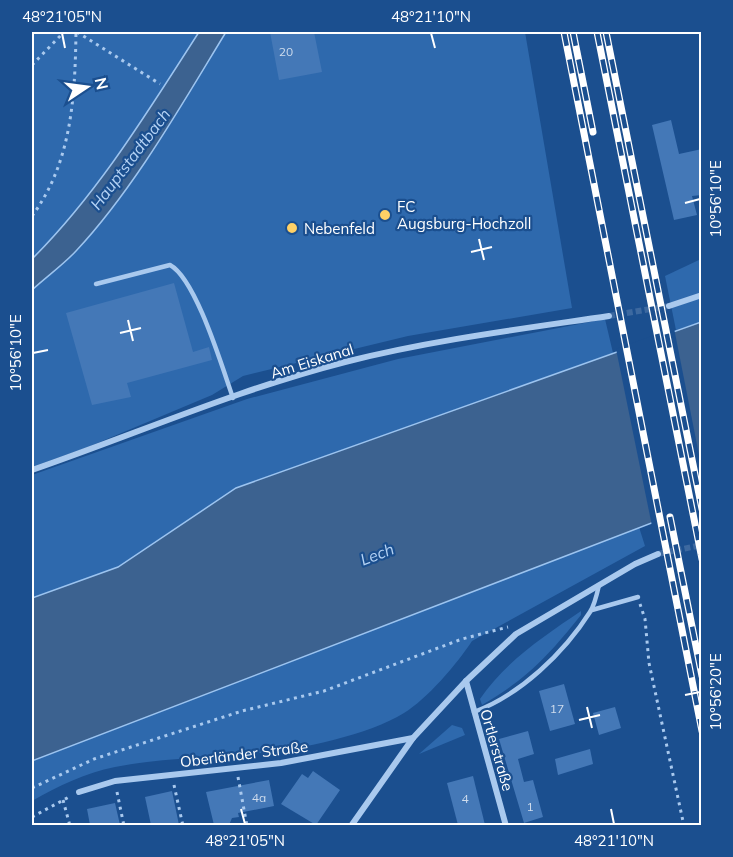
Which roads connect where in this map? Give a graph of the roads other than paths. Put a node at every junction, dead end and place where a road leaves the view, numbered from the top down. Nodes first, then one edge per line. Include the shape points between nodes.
1 (96, 284) dead end
2 (702, 295) edge
3 (669, 306) tunnel mouth
4 (609, 316) tunnel mouth
5 (233, 398) junction
6 (32, 470) edge
7 (658, 554) tunnel mouth
8 (599, 585) junction
9 (638, 597) road end
10 (592, 610) junction
11 (466, 681) junction
12 (474, 712) junction
13 (413, 738) junction
14 (79, 792) road end
15 (351, 825) edge
16 (506, 825) edge

1 - 5 lane via 170,265 180,271 204,318
2 - 3 street
4 - 5 street, Am Eiskanal via 400,349
5 - 6 street, Am Eiskanal
7 - 8 street
8 - 10 lane
8 - 11 street via 516,634
9 - 10 lane
10 - 12 lane via 539,672 509,696
11 - 12 street, Ortlerstraße
11 - 13 street
12 - 16 street, Ortlerstraße
13 - 14 street, Oberländer Straße via 236,770 115,781
13 - 15 street

